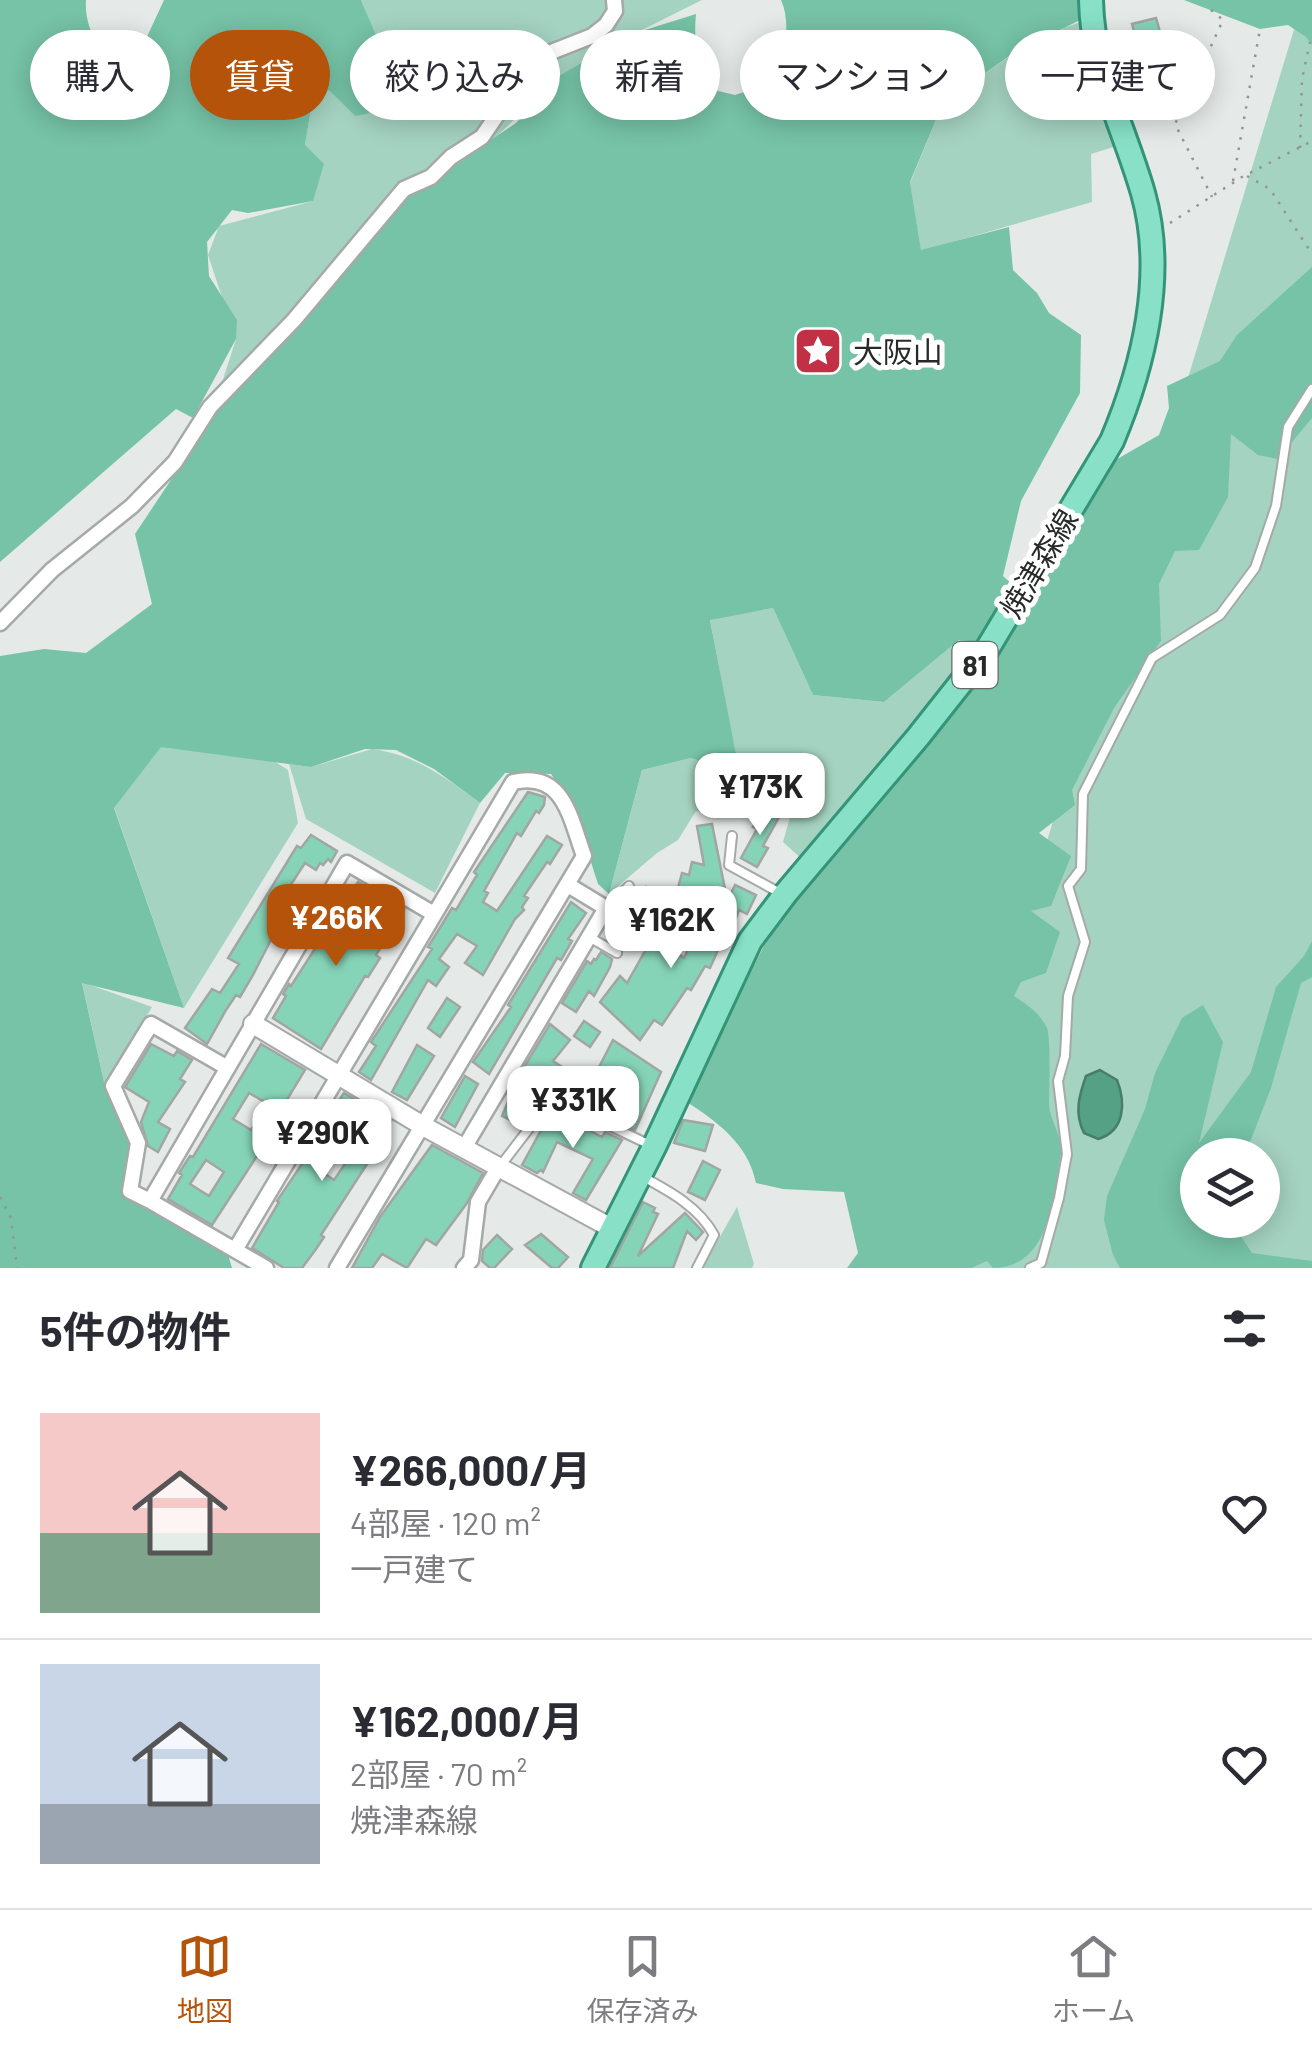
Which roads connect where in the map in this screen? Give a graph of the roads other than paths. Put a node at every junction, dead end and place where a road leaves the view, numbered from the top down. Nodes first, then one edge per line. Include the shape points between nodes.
1 (614, 0) edge
2 (1091, 0) edge
3 (1312, 389) edge
4 (0, 623) edge
5 (732, 836) dead end
6 (568, 885) junction
7 (629, 886) dead end
8 (784, 895) junction
9 (606, 908) junction
10 (434, 914) junction
11 (588, 937) junction
12 (617, 953) dead end
13 (253, 1024) junction
14 (226, 1068) junction
15 (339, 1076) junction
16 (577, 1110) dead end
17 (534, 1122) dead end
18 (423, 1126) junction
19 (654, 1147) junction
20 (464, 1148) junction
21 (498, 1168) junction
22 (640, 1175) junction
23 (150, 1200) junction
24 (613, 1229) junction
25 (235, 1250) junction
26 (266, 1268) edge
27 (337, 1268) edge
28 (464, 1268) edge
29 (593, 1268) edge
30 (697, 1268) edge
31 (1030, 1268) edge

1 - 4 street via 606,25 592,36 536,58 482,137 404,189 210,407 175,462
2 - 8 main road, 焼津森線 / 81 via 1101,76 1144,195 1154,252 1126,409 986,651
3 - 31 lane via 1288,427 1276,506 1255,568 1220,615 1152,658 1083,794 1081,870 1068,886 1084,942 1068,996 1058,1081 1067,1154 1041,1262
5 - 8 lane via 729,865
6 - 9 street
6 - 10 street via 584,856 565,803 548,783 530,778 513,782
6 - 18 street
7 - 9 lane
8 - 19 main road, 焼津森線 / 81 via 750,941
9 - 11 street
10 - 13 street via 347,863
10 - 15 street
11 - 12 lane
11 - 20 street
13 - 14 street
13 - 15 street
14 - 23 street
14 - 23 street via 151,1024 113,1086 138,1143 130,1190
15 - 18 street
15 - 25 street
16 - 19 lane
17 - 21 lane
18 - 20 street
18 - 27 street
19 - 22 main road, 焼津森線 / 81
20 - 21 street
21 - 24 street
21 - 28 street via 478,1202
22 - 24 main road, 焼津森線 / 81
22 - 30 lane via 681,1198 710,1227 714,1235
23 - 25 street
24 - 29 main road, 焼津森線 / 81
25 - 26 street

